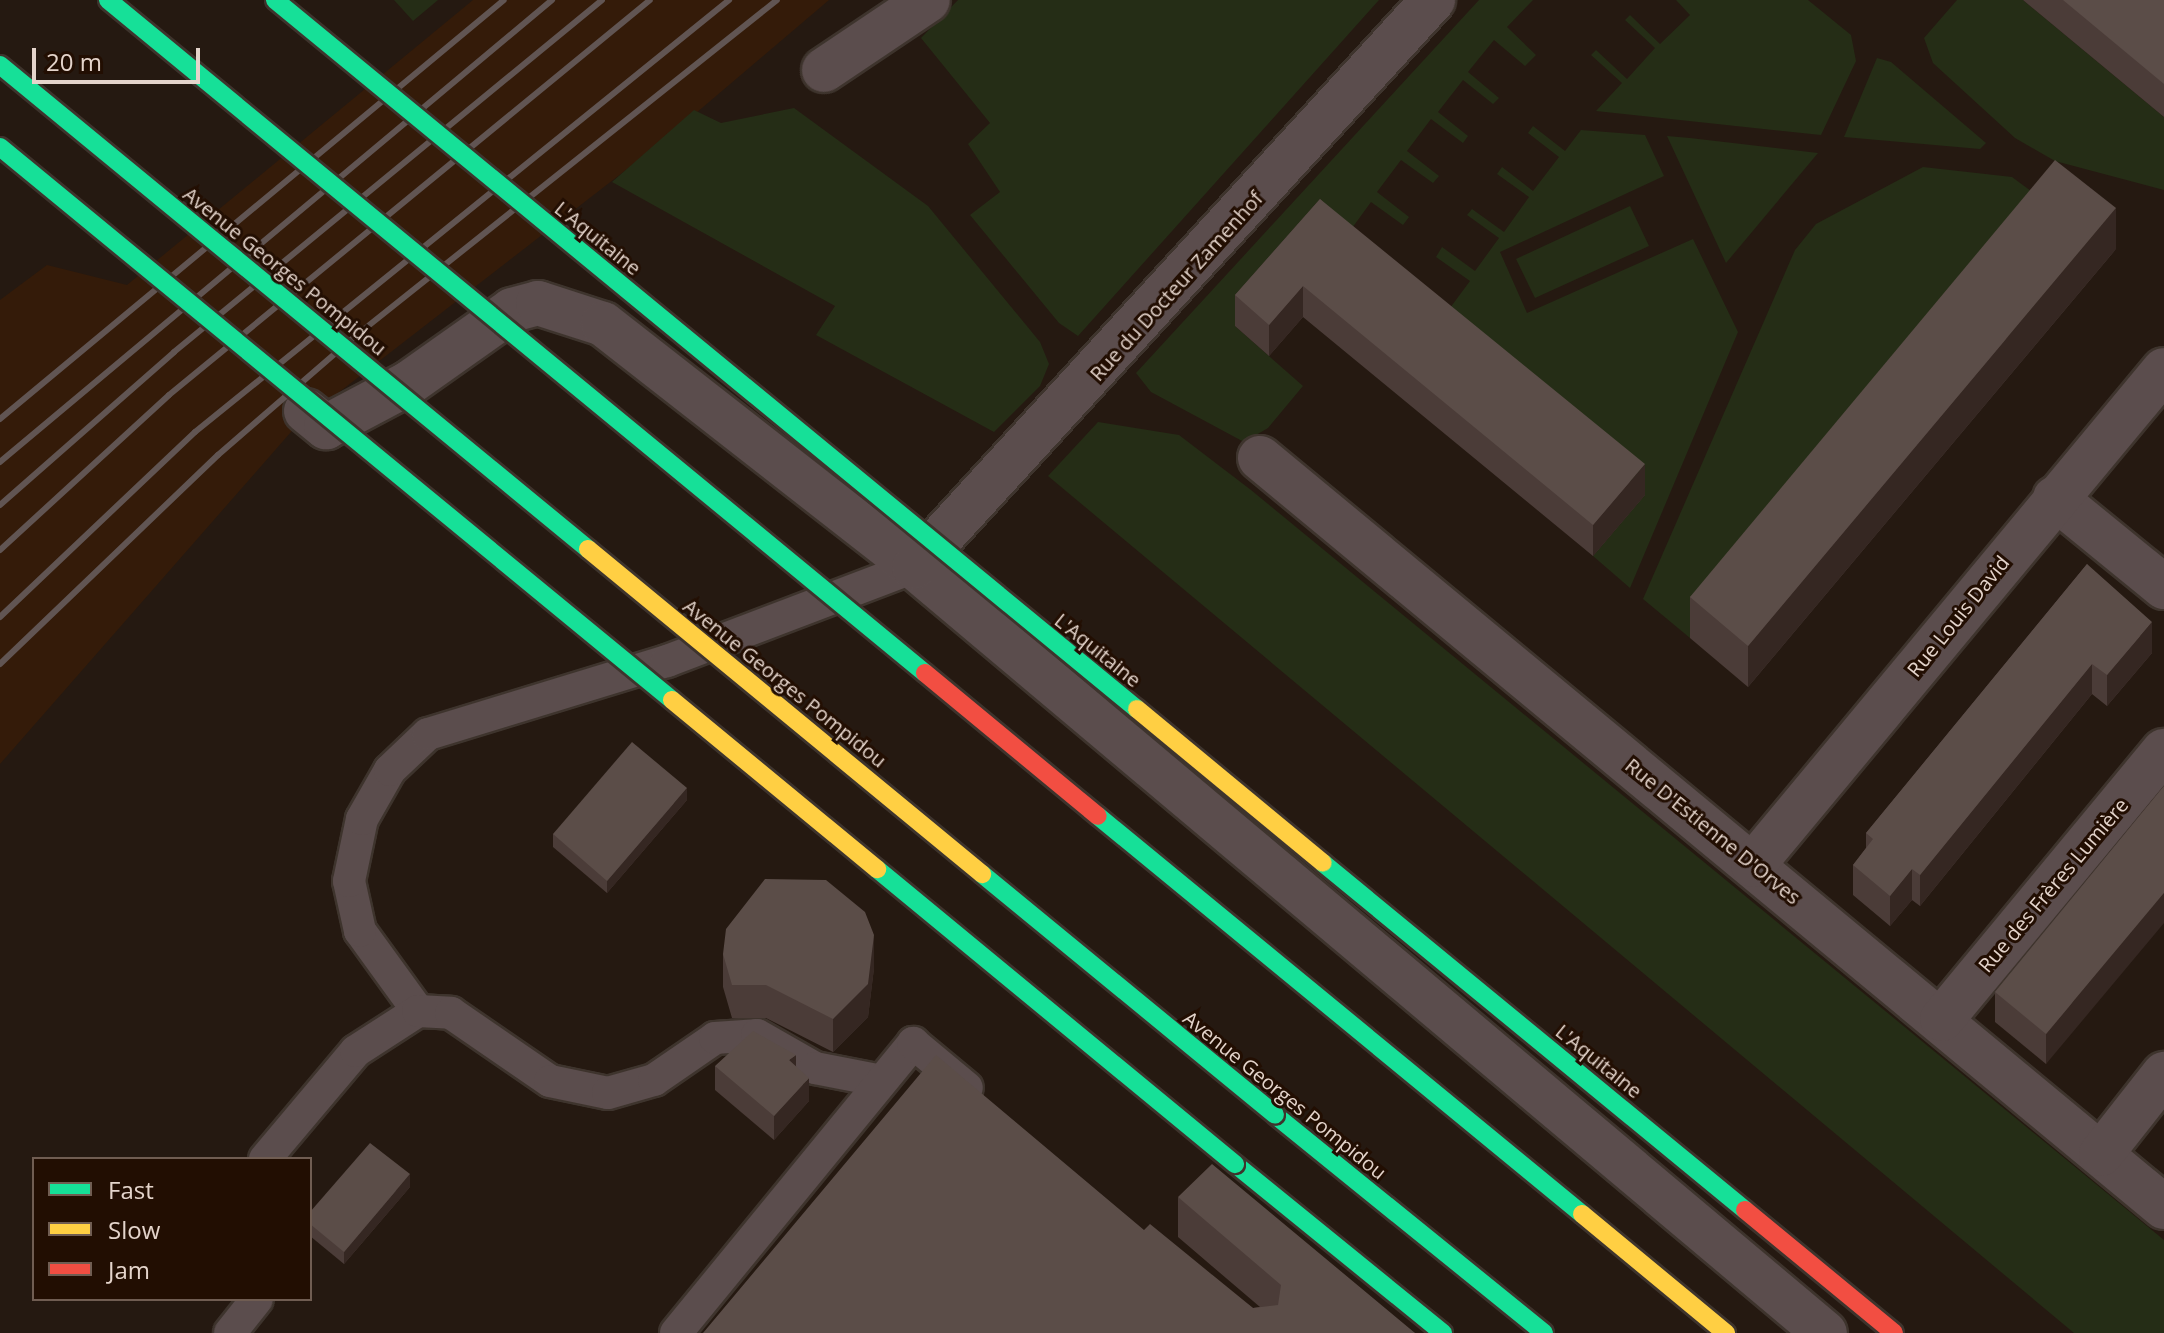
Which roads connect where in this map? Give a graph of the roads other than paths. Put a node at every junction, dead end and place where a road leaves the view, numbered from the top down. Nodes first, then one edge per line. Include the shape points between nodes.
1 (108, 0) edge
2 (275, 0) edge
3 (928, 0) edge
4 (1433, 0) edge
5 (0, 65) edge
6 (824, 70) dead end
7 (0, 147) edge
8 (0, 176) edge
9 (117, 254) dead end
10 (2164, 370) edge
11 (292, 400) dead end
12 (1260, 458) dead end
13 (2055, 498) junction
14 (914, 567) junction
15 (2164, 587) edge
16 (2164, 751) edge
17 (1753, 865) junction
18 (418, 1011) junction
19 (1942, 1019) junction
20 (2164, 1074) edge
21 (882, 1081) junction
22 (998, 1113) edge
23 (2101, 1154) junction
24 (267, 1157) edge
25 (2164, 1207) edge
26 (255, 1301) edge
27 (230, 1333) edge
28 (676, 1333) edge
29 (1443, 1333) edge
30 (1544, 1333) edge
31 (1726, 1333) edge
32 (1825, 1333) edge
33 (1894, 1333) edge

1 - 31 main road, bridge
2 - 33 main road, L'Aquitaine, bridge
3 - 6 street
4 - 14 street, Rue du Docteur Zamenhof
5 - 30 main road, Avenue Georges Pompidou, bridge
7 - 29 main road, bridge
8 - 9 street via 21,178
10 - 13 street, Rue Louis David
11 - 14 street via 326,427 409,383 512,310 538,303 603,324
12 - 17 street, Rue D'Estienne D'Orves
13 - 15 street
13 - 17 street, Rue Louis David
14 - 18 lane via 667,661 428,734 390,770 362,819 349,881 360,931
14 - 32 street
16 - 19 street, Rue des Frères Lumière
17 - 19 street, Rue D'Estienne D'Orves
18 - 21 lane via 451,1013 550,1081 608,1093 654,1080 715,1038 757,1035 815,1068
18 - 24 lane via 356,1051
19 - 23 street, Rue D'Estienne D'Orves
20 - 23 street
21 - 22 lane via 913,1043
21 - 28 lane
23 - 25 street, Rue D'Estienne D'Orves
26 - 27 lane

